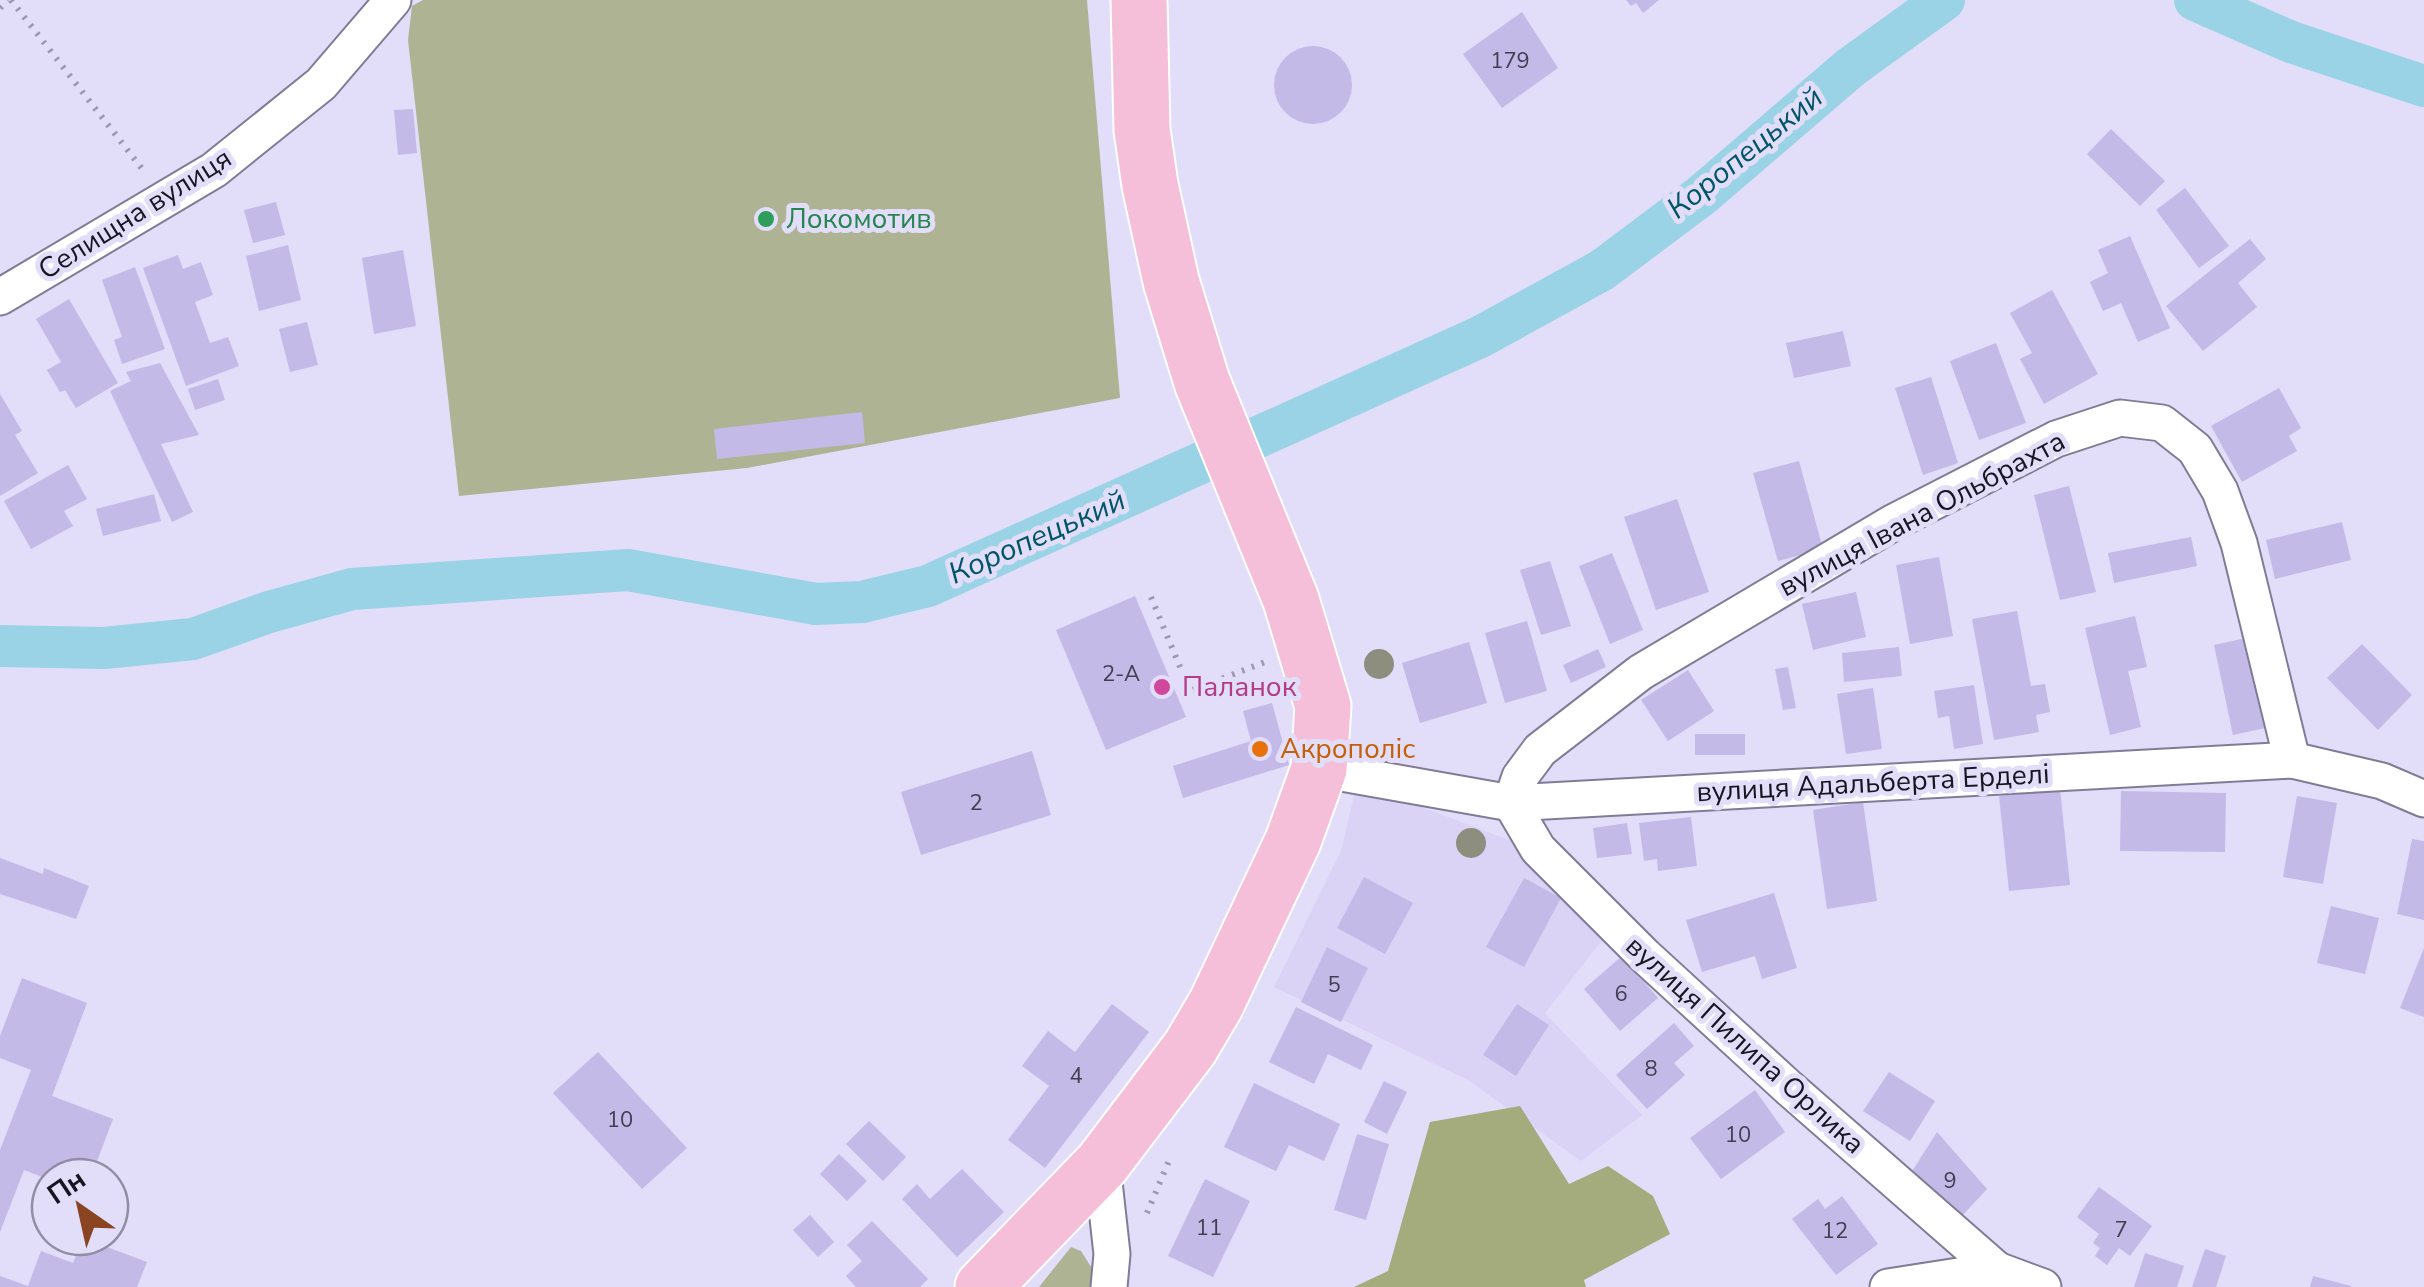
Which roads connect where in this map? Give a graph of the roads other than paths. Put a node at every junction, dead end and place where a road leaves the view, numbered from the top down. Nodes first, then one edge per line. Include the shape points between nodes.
1 (392, 0) edge
2 (1139, 0) edge
3 (0, 298) edge
4 (2292, 760) junction
5 (1319, 769) junction
6 (2424, 799) edge
7 (1510, 803) junction
8 (1102, 1164) junction
9 (1997, 1270) junction
10 (983, 1287) edge
11 (1109, 1287) edge
12 (1888, 1287) edge
13 (2043, 1287) edge

1 - 3 street, Селищна вулиця via 321,84 214,170
2 - 5 highway via 1142,130 1172,282 1202,382 1291,600 1323,706
4 - 6 street, вулиця Адальберта Ерделі via 2382,781
4 - 7 street, вулиця Адальберта Ерделі
4 - 7 street, вулиця Івана Ольбрахта via 2220,491 2195,449 2162,423 2120,418 2056,439 1894,522 1641,672 1540,750
5 - 7 street, вулиця Адальберта Ерделі
5 - 8 highway via 1294,841 1216,1004
7 - 9 street, вулиця Пилипа Орлика via 1538,848 1645,956
8 - 10 highway
8 - 11 street
9 - 12 street
9 - 13 street

